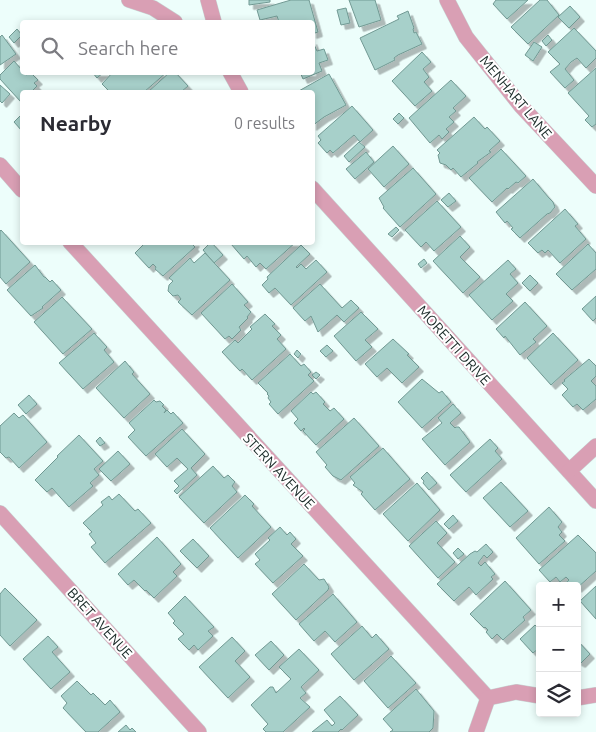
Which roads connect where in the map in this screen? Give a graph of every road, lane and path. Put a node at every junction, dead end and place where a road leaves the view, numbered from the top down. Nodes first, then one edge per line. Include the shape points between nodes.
1 (129, 0) edge
2 (208, 0) edge
3 (447, 0) edge
4 (172, 20) edge
5 (213, 20) edge
6 (232, 75) edge
7 (240, 90) edge
8 (0, 165) edge
9 (596, 186) edge
10 (20, 188) edge
11 (315, 191) edge
12 (73, 245) edge
13 (596, 446) edge
14 (569, 471) junction
15 (596, 501) edge
16 (0, 513) edge
17 (536, 695) edge
18 (596, 695) edge
19 (581, 697) edge
20 (488, 698) junction
21 (199, 732) edge
22 (476, 732) edge

1 - 4 street via 153,8
2 - 5 street
3 - 9 street, MENHART LANE via 466,37 515,99
6 - 7 street
8 - 10 street
11 - 14 street, MORETTI DRIVE
12 - 20 street, STERN AVENUE
13 - 14 street
14 - 15 street, MORETTI DRIVE
16 - 21 street, BRET AVENUE
17 - 20 street via 516,692
18 - 19 street
20 - 22 street

